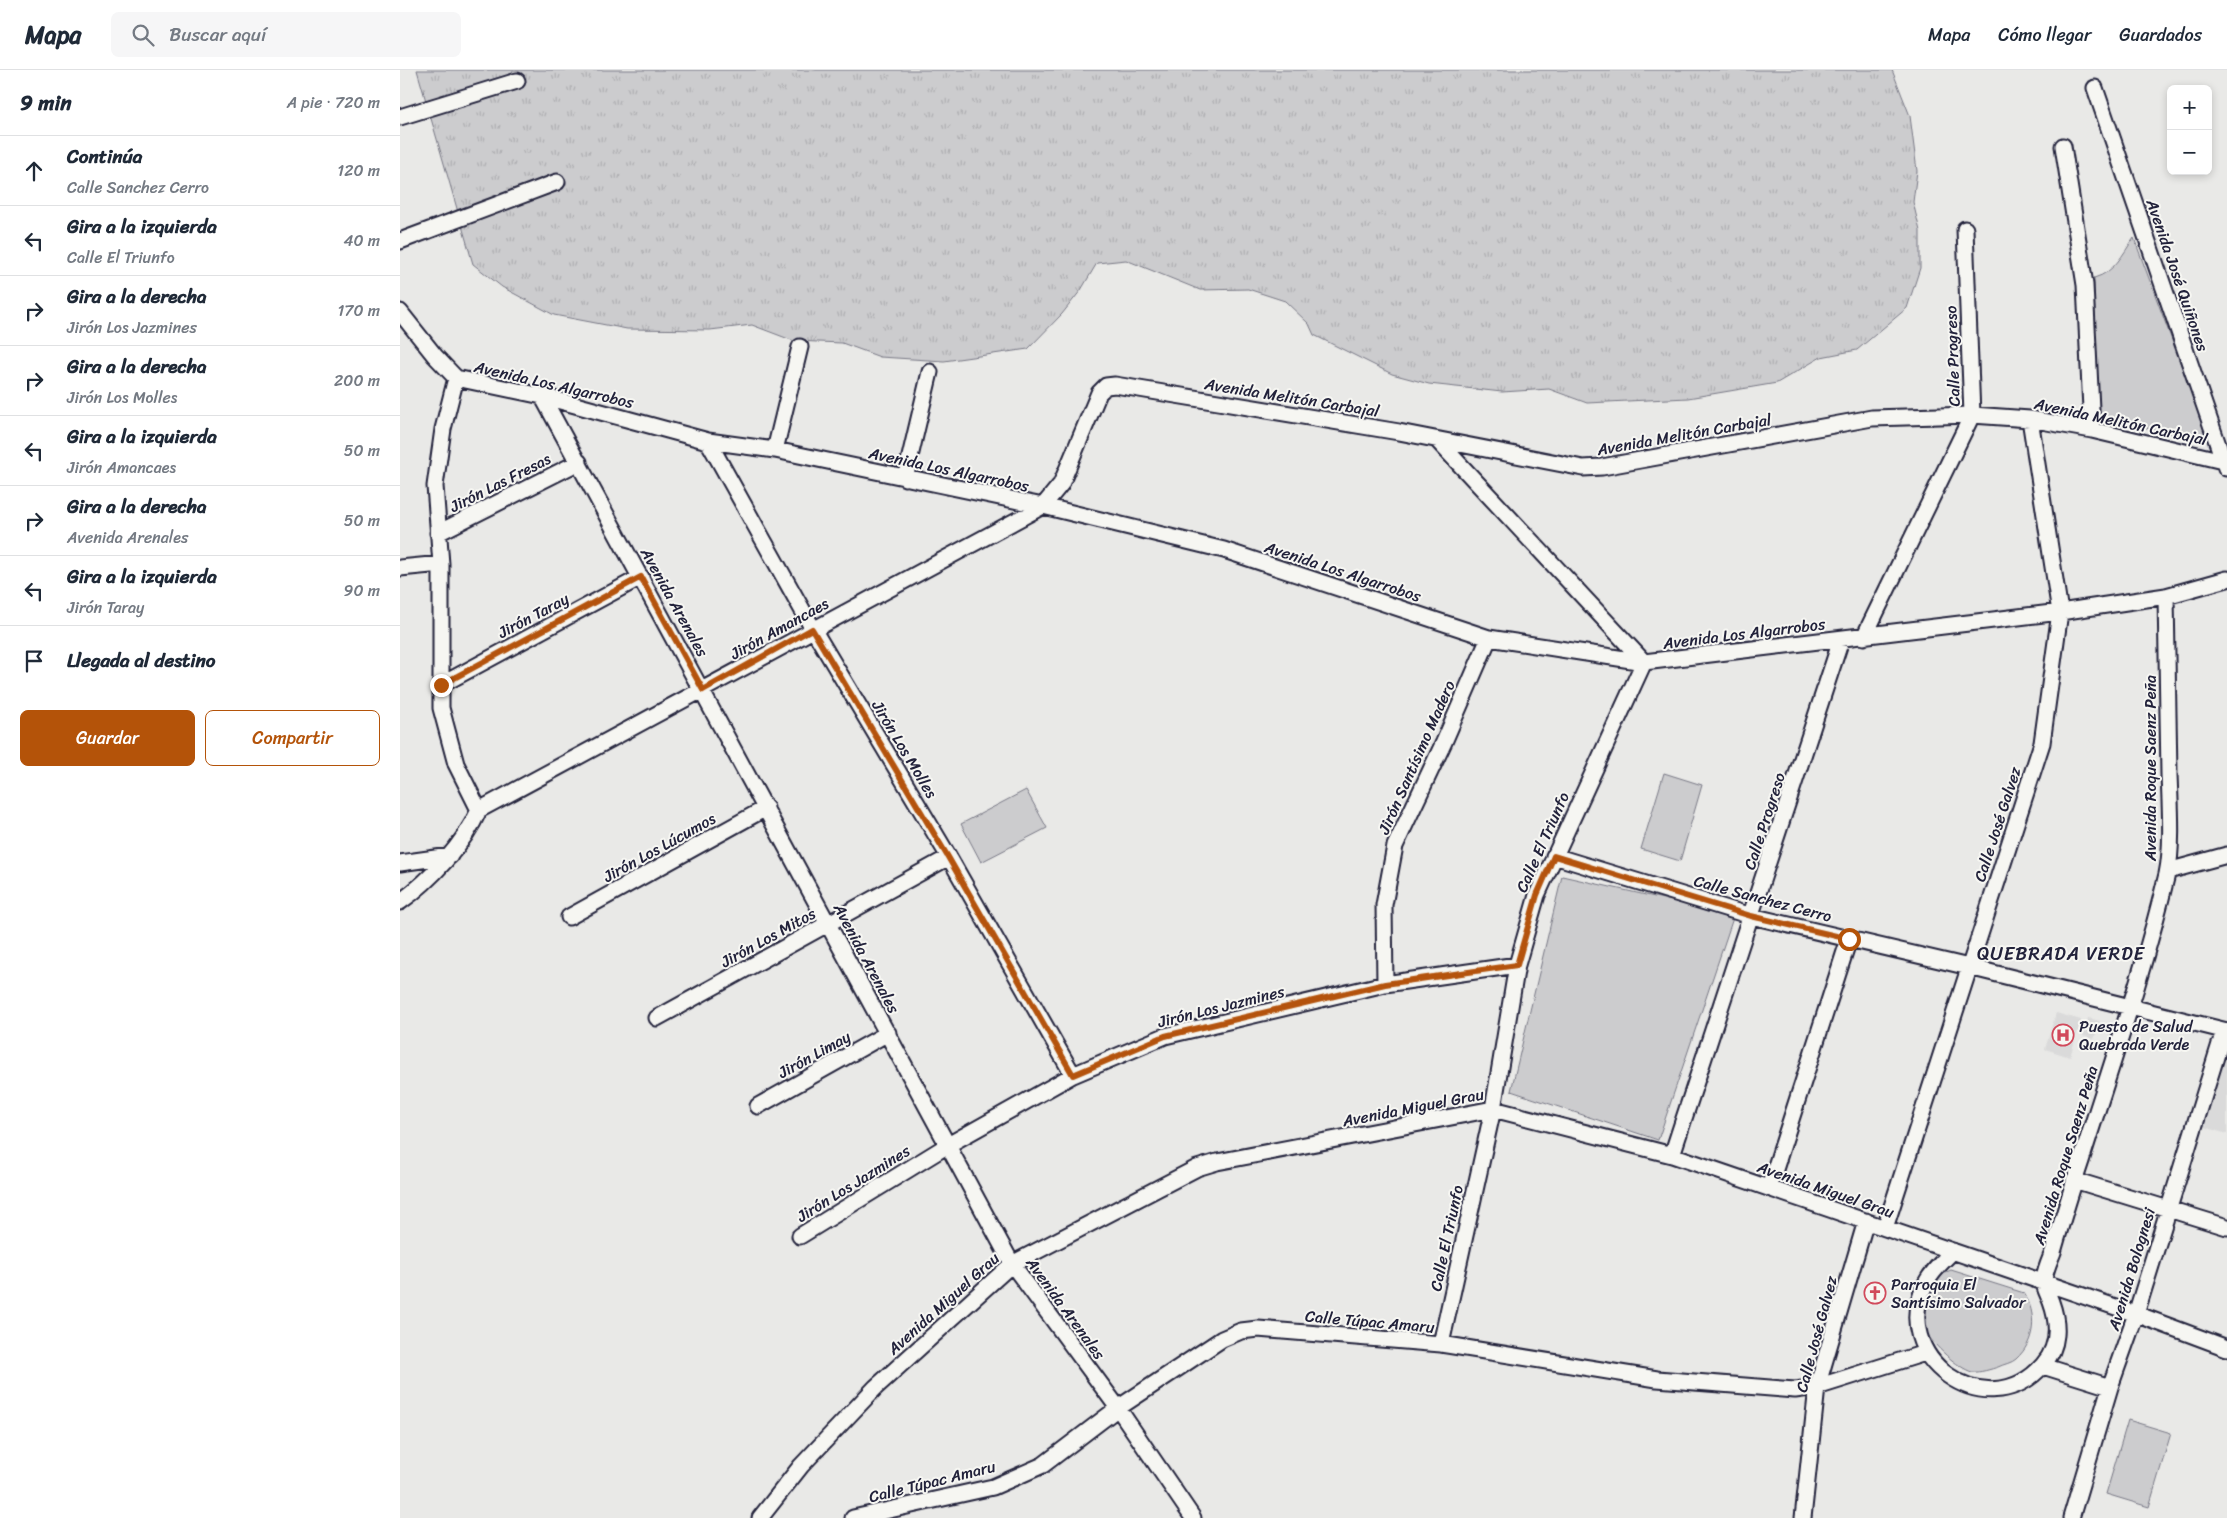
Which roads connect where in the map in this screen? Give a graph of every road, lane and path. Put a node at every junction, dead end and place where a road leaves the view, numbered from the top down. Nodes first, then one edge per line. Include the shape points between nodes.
1 (517, 81) dead end
2 (2095, 88) dead end
3 (400, 117) edge
4 (2063, 146) dead end
5 (556, 182) dead end
6 (1965, 229) dead end
7 (400, 241) edge
8 (400, 312) edge
9 (800, 347) dead end
10 (930, 372) dead end
11 (456, 378) junction
12 (542, 396) junction
13 (1972, 415) junction
14 (2030, 419) junction
15 (2092, 430) junction
16 (1436, 440) junction
17 (708, 441) junction
18 (775, 450) junction
19 (579, 462) junction
20 (2226, 465) edge
21 (905, 478) junction
22 (1043, 506) junction
23 (438, 533) junction
24 (441, 564) junction
25 (400, 568) edge
26 (641, 577) junction
27 (2227, 579) edge
28 (2166, 596) junction
29 (2060, 612) junction
30 (812, 629) junction
31 (1864, 637) junction
32 (1489, 638) junction
33 (1841, 640) junction
34 (1644, 662) junction
35 (441, 685) junction
36 (703, 690) junction
37 (766, 808) junction
38 (479, 810) junction
39 (2227, 855) edge
40 (450, 856) junction
41 (1554, 856) junction
42 (948, 857) junction
43 (400, 863) edge
44 (2168, 871) junction
45 (400, 902) edge
46 (1751, 916) junction
47 (569, 917) dead end
48 (828, 923) junction
49 (1849, 939) junction
50 (1517, 965) junction
51 (1969, 967) junction
52 (1385, 984) junction
53 (2130, 1008) junction
54 (656, 1018) dead end
55 (2225, 1031) edge
56 (888, 1034) junction
57 (1073, 1075) junction
58 (758, 1106) dead end
59 (1493, 1109) junction
60 (948, 1145) junction
61 (1672, 1155) junction
62 (2074, 1180) junction
63 (1769, 1188) junction
64 (2168, 1208) junction
65 (1866, 1221) junction
66 (2227, 1227) edge
67 (1885, 1228) junction
68 (800, 1236) dead end
69 (1953, 1251) junction
70 (1012, 1264) junction
71 (2044, 1282) junction
72 (2136, 1314) junction
73 (1441, 1344) junction
74 (2227, 1348) edge
75 (1925, 1353) junction
76 (2043, 1366) junction
77 (1817, 1387) junction
78 (2110, 1387) junction
79 (1118, 1408) junction
80 (760, 1518) edge
81 (853, 1518) edge
82 (1193, 1518) edge
83 (1804, 1518) edge
84 (2072, 1518) edge

1 - 3 street
2 - 20 street, Avenida José Quiñones
4 - 15 street via 2085,284
5 - 7 street
6 - 13 street, Calle Progreso
8 - 11 street
9 - 18 street
10 - 21 street
11 - 12 street, Avenida Los Algarrobos
11 - 23 street via 443,429 435,486
12 - 17 street, Avenida Los Algarrobos
12 - 19 street, Avenida Arenales
13 - 14 street, Avenida Melitón Carbajal
13 - 16 street, Avenida Melitón Carbajal via 1872,418 1583,468
13 - 31 street, Calle Progreso
14 - 15 street, Avenida Melitón Carbajal
14 - 29 street, Calle José Galvez
15 - 20 street, Avenida Melitón Carbajal
16 - 22 street, Avenida Melitón Carbajal via 1106,386 1099,393 1061,484
16 - 34 street
17 - 18 street, Avenida Los Algarrobos
17 - 30 street, Jirón Los Molles
18 - 21 street, Avenida Los Algarrobos
19 - 23 street, Jirón Las Fresas
19 - 26 street, Avenida Arenales
21 - 22 street, Avenida Los Algarrobos
22 - 30 street, Jirón Amancaes
22 - 32 street, Avenida Los Algarrobos via 1224,550
23 - 24 street
24 - 25 street
24 - 35 street
26 - 35 street, Jirón Taray
26 - 36 street, Avenida Arenales
27 - 28 street, Avenida Los Algarrobos
28 - 29 street, Avenida Los Algarrobos
28 - 44 street, Avenida Roque Saenz Peña
29 - 31 street, Avenida Los Algarrobos
29 - 51 street, Calle José Galvez via 2042,743
30 - 36 street, Jirón Amancaes
30 - 42 street, Jirón Los Molles
31 - 33 street, Avenida Los Algarrobos
32 - 34 street, Avenida Los Algarrobos
32 - 52 street, Jirón Santísimo Madero via 1395,846 1384,905
33 - 34 street, Avenida Los Algarrobos
33 - 46 street, Calle Progreso
34 - 41 street, Calle El Triunfo
35 - 38 street via 441,708 456,764
36 - 37 street, Avenida Arenales
36 - 38 street, Jirón Amancaes
37 - 47 street, Jirón Los Lúcumos
37 - 48 street, Avenida Arenales
38 - 40 street via 471,829
39 - 44 street
40 - 43 street
40 - 45 street
41 - 46 street, Calle Sanchez Cerro
41 - 50 street, Calle El Triunfo via 1537,895
42 - 48 street, Jirón Los Mitos
42 - 57 street, Jirón Los Molles
44 - 53 street, Avenida Roque Saenz Peña
46 - 49 street, Calle Sanchez Cerro
46 - 61 street, Calle Progreso
48 - 54 street, Jirón Los Mitos
48 - 56 street, Avenida Arenales
49 - 51 street, Calle Sanchez Cerro
49 - 63 street
50 - 52 street, Jirón Los Jazmines
50 - 59 street, Calle El Triunfo
51 - 53 street, Calle Sanchez Cerro
51 - 67 street, Calle José Galvez
52 - 57 street, Jirón Los Jazmines via 1165,1036
53 - 55 street, Calle Sanchez Cerro
53 - 62 street, Avenida Roque Saenz Peña
55 - 64 street, Avenida Bolognesi
56 - 58 street, Jirón Limay
56 - 60 street, Avenida Arenales
57 - 60 street, Jirón Los Jazmines
59 - 61 street, Avenida Miguel Grau
59 - 70 street, Avenida Miguel Grau via 1197,1168
59 - 73 street, Calle El Triunfo
60 - 68 street, Jirón Los Jazmines
60 - 70 street, Avenida Arenales
61 - 63 street, Avenida Miguel Grau
62 - 64 street
62 - 71 street, Avenida Roque Saenz Peña
63 - 65 street, Avenida Miguel Grau
64 - 66 street
64 - 72 street, Avenida Bolognesi
65 - 67 street, Avenida Miguel Grau
65 - 77 street, Calle José Galvez
67 - 69 street, Avenida Miguel Grau
69 - 71 street, Avenida Miguel Grau
69 - 75 street via 1925,1284 1917,1307 1918,1331
70 - 79 street, Avenida Arenales
70 - 80 street, Avenida Miguel Grau via 876,1387 801,1466
71 - 72 street, Avenida Miguel Grau
71 - 76 street via 2057,1328 2055,1346
72 - 74 street, Avenida Miguel Grau
72 - 78 street, Avenida Bolognesi
73 - 77 street, Calle Túpac Amaru via 1657,1379 1795,1390
73 - 79 street, Calle Túpac Amaru via 1258,1329 1241,1331 1222,1339
75 - 76 street via 1940,1371 1959,1384 1981,1390 2004,1388 2025,1380
75 - 77 street, Calle Túpac Amaru
76 - 78 street
77 - 83 street, Calle José Galvez
78 - 84 street, Avenida Bolognesi
79 - 81 street, Calle Túpac Amaru via 1042,1465 993,1487
79 - 82 street, Avenida Arenales

